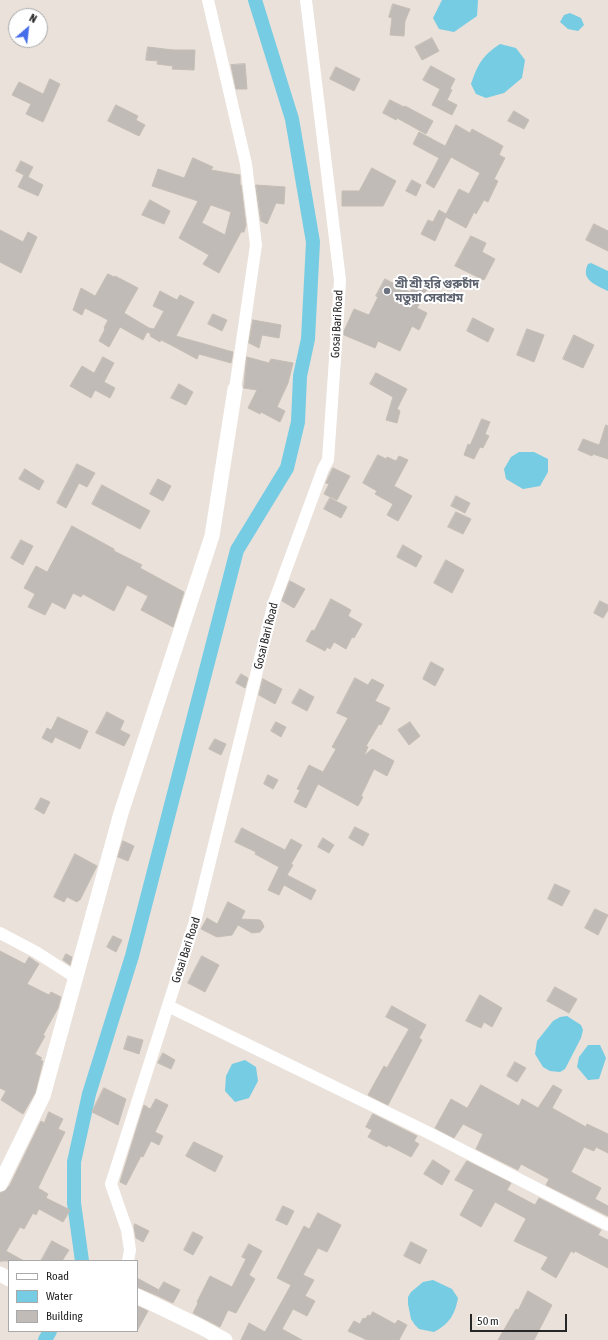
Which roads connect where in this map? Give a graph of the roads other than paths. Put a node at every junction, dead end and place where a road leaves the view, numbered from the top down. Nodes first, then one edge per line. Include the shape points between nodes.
1 (208, 0) edge
2 (306, 0) edge
3 (235, 389) joint
4 (0, 933) edge
5 (75, 977) junction
6 (168, 1006) junction
7 (0, 1184) edge
8 (608, 1225) edge
9 (128, 1260) edge
10 (138, 1296) edge
11 (225, 1340) edge

1 - 3 street via 246,164 256,245
2 - 6 street, Gosai Bari Road via 340,280 328,460 274,602 196,918
3 - 5 street via 212,536 121,813
4 - 5 street
5 - 7 street via 43,1096
6 - 8 street via 423,1130
6 - 9 street, Gosai Bari Road via 111,1184 127,1230 130,1250
10 - 11 street

